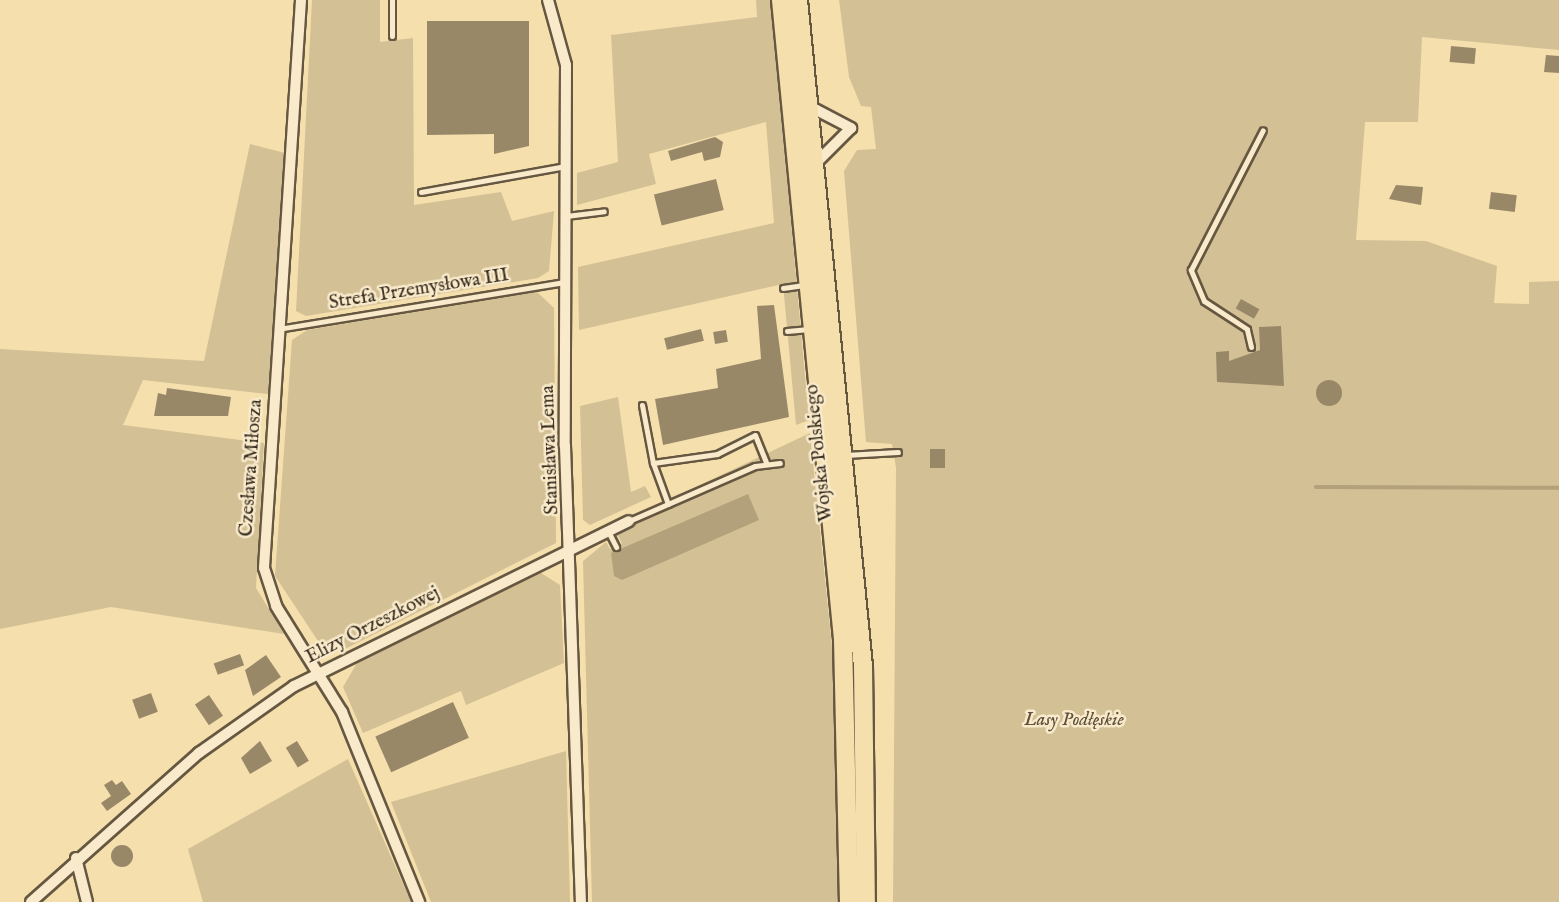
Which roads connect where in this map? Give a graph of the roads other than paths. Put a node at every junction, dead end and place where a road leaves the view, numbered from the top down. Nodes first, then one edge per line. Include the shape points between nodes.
1 (301, 0) edge
2 (392, 0) edge
3 (548, 0) edge
4 (781, 0) edge
5 (799, 0) edge
6 (392, 36) dead end
7 (805, 104) junction
8 (1263, 130) dead end
9 (566, 166) junction
10 (811, 169) junction
11 (421, 192) dead end
12 (604, 211) dead end
13 (566, 216) junction
14 (565, 282) junction
15 (806, 285) junction
16 (783, 288) dead end
17 (278, 329) junction
18 (811, 329) junction
19 (788, 331) dead end
20 (1251, 347) dead end
21 (642, 405) dead end
22 (898, 452) dead end
23 (841, 455) junction
24 (653, 463) junction
25 (780, 463) dead end
26 (767, 464) junction
27 (668, 504) junction
28 (629, 521) joint
29 (608, 531) junction
30 (616, 547) dead end
31 (572, 550) junction
32 (321, 671) junction
33 (76, 858) junction
34 (31, 902) edge
35 (87, 902) edge
36 (419, 902) edge
37 (581, 902) edge
38 (849, 902) edge
39 (866, 902) edge

1 - 17 street, Czesława Miłosza
2 - 6 lane
3 - 9 street, Stanisława Lema via 566,65
4 - 15 main road, Wojska Polskiego
5 - 7 main road, Wojska Polskiego
7 - 10 main road, Wojska Polskiego
7 - 10 street via 851,128
8 - 20 lane via 1191,271 1204,301 1247,329
9 - 11 lane
9 - 13 street, Stanisława Lema
10 - 23 main road, Wojska Polskiego
12 - 13 lane
13 - 14 street, Stanisława Lema
14 - 17 lane, Strefa Przemysłowa III
14 - 31 street, Stanisława Lema
15 - 16 lane
15 - 18 main road, Wojska Polskiego
17 - 32 street, Czesława Miłosza via 264,568 276,606
18 - 19 lane
18 - 38 main road, Wojska Polskiego via 848,707
21 - 24 lane
22 - 23 lane
23 - 39 main road, Wojska Polskiego via 863,666
24 - 26 lane via 717,454 755,436
24 - 27 lane
25 - 26 lane, Elizy Orzeszkowej
26 - 27 lane, Elizy Orzeszkowej
27 - 28 lane, Elizy Orzeszkowej
28 - 29 street, Elizy Orzeszkowej
29 - 30 lane
29 - 31 street, Elizy Orzeszkowej
31 - 32 street, Elizy Orzeszkowej
31 - 37 street, Stanisława Lema
32 - 33 street, Elizy Orzeszkowej via 199,753
32 - 36 street, Czesława Miłosza
33 - 34 street, Elizy Orzeszkowej
33 - 35 street

